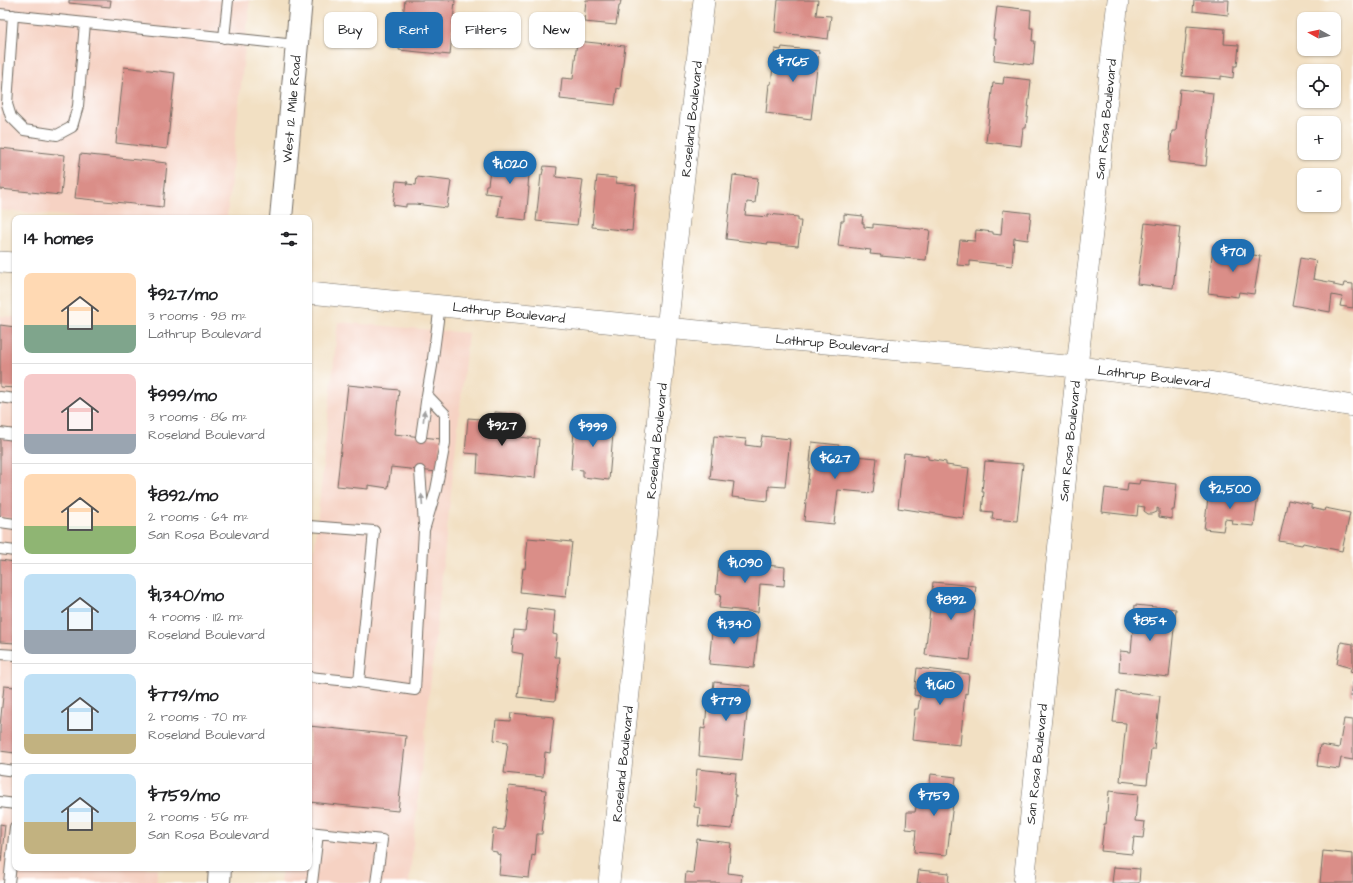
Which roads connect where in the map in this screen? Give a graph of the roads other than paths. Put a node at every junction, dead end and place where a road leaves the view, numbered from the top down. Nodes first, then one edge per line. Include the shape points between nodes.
1 (228, 0) edge
2 (301, 0) edge
3 (704, 0) edge
4 (1118, 0) edge
5 (0, 14) edge
6 (13, 15) junction
7 (85, 23) junction
8 (224, 38) junction
9 (296, 45) junction
10 (281, 215) edge
11 (0, 262) edge
12 (12, 264) edge
13 (312, 292) edge
14 (440, 305) junction
15 (667, 328) junction
16 (1077, 367) junction
17 (427, 395) junction
18 (0, 397) edge
19 (12, 399) edge
20 (1353, 406) edge
21 (0, 433) edge
22 (12, 435) edge
23 (422, 437) dead end
24 (420, 471) dead end
25 (0, 522) edge
26 (12, 524) edge
27 (312, 526) edge
28 (424, 530) junction
29 (0, 549) edge
30 (12, 551) edge
31 (0, 654) edge
32 (12, 655) edge
33 (312, 677) edge
34 (359, 682) junction
35 (0, 769) edge
36 (12, 771) edge
37 (0, 802) edge
38 (12, 804) edge
39 (313, 833) edge
40 (12, 855) edge
41 (220, 871) edge
42 (9, 883) edge
43 (219, 883) edge
44 (312, 883) edge
45 (376, 883) edge
46 (609, 883) edge
47 (1024, 883) edge

1 - 8 lane
2 - 9 main road, West 12 Mile Road
3 - 15 street, Roseland Boulevard
4 - 16 street, San Rosa Boulevard
5 - 6 lane
6 - 7 lane
6 - 7 lane via 7,104 11,117 24,130 57,134 72,127 78,106
7 - 8 lane
8 - 9 lane
9 - 10 main road, West 12 Mile Road
11 - 12 street
13 - 14 street, Lathrup Boulevard
14 - 15 street, Lathrup Boulevard
14 - 17 lane
15 - 16 street, Lathrup Boulevard
15 - 46 street, Roseland Boulevard
16 - 20 street, Lathrup Boulevard via 1209,382
16 - 47 street, San Rosa Boulevard
23 -> 17 lane
17 - 28 lane via 445,414 445,443 436,490
18 - 19 lane
21 - 22 lane
28 -> 24 lane
25 - 26 lane
27 - 34 lane via 374,531
28 - 34 lane via 415,690
29 - 30 lane
31 - 32 lane
33 - 34 lane
35 - 36 lane
37 - 38 lane
39 - 44 lane
39 - 45 lane via 382,840
40 - 42 lane
41 - 43 main road

